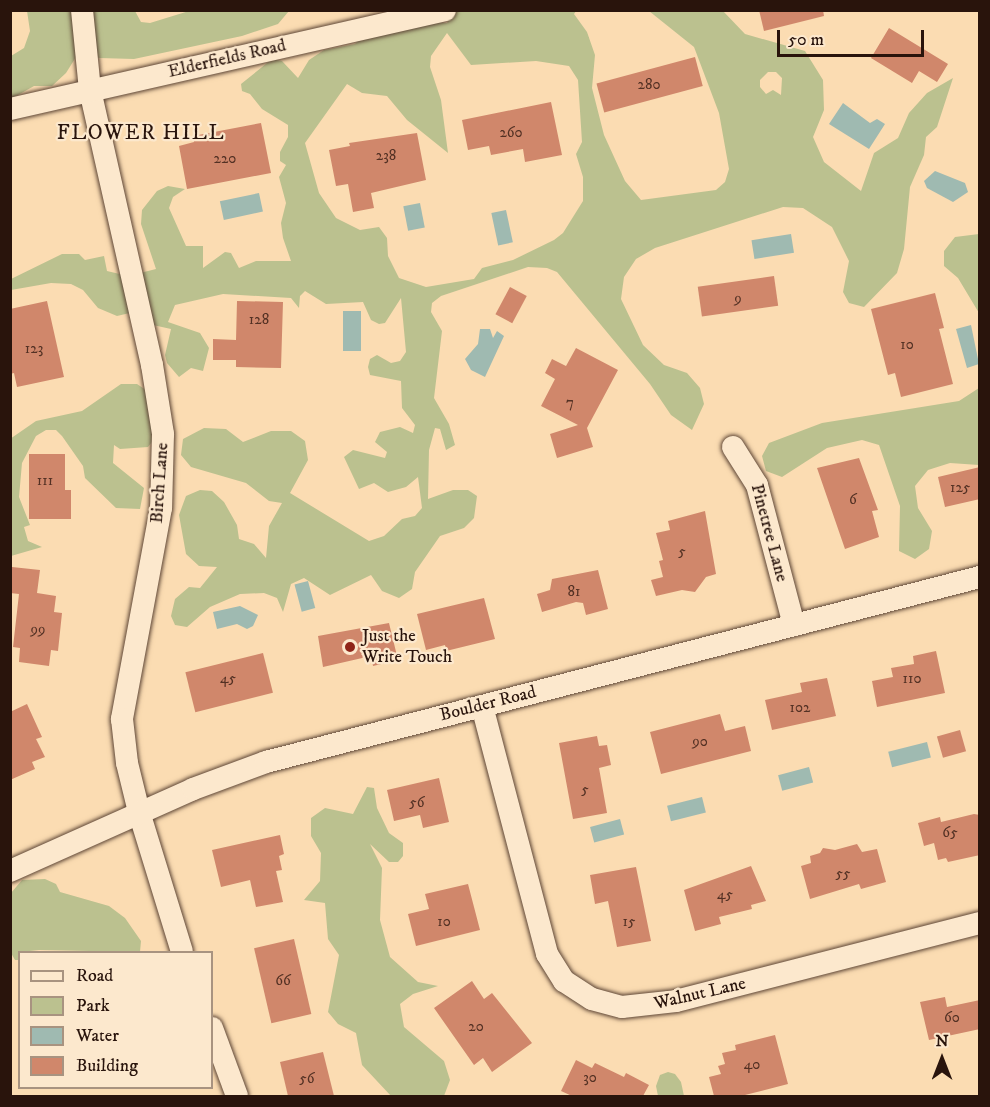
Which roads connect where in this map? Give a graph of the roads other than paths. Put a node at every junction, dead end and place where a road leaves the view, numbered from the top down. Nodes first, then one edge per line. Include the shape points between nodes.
1 (82, 10) edge
2 (445, 10) edge
3 (90, 90) junction
4 (10, 109) edge
5 (733, 447) dead end
6 (980, 578) edge
7 (794, 625) junction
8 (482, 706) junction
9 (139, 812) junction
10 (10, 871) edge
11 (980, 923) edge
12 (182, 951) edge
13 (213, 1031) edge
14 (237, 1096) edge

1 - 3 street, Birch Lane
2 - 3 street, Elderfields Road
3 - 4 street, Elderfields Road
3 - 9 street, Birch Lane via 152,365 163,434 161,508 122,719
5 - 7 street, Pinetree Lane via 757,485
6 - 7 street, Boulder Road
7 - 8 street, Boulder Road
8 - 9 street, Boulder Road via 256,765
8 - 11 street, Walnut Lane via 547,954 564,981 592,999 622,1007 676,1001
9 - 10 street, Boulder Road
9 - 12 street, Birch Lane
13 - 14 street

